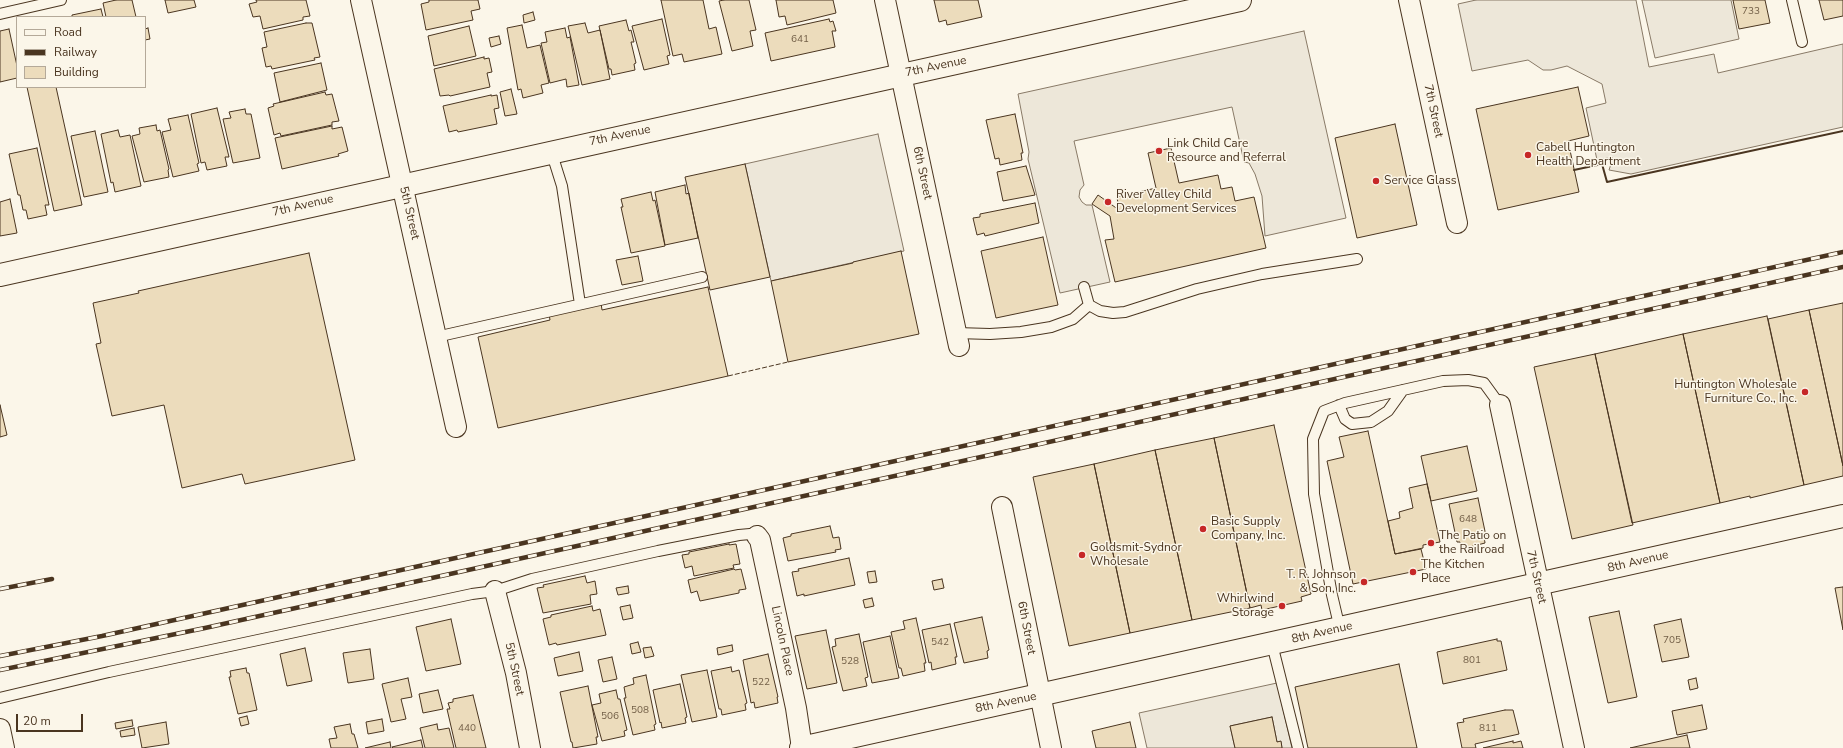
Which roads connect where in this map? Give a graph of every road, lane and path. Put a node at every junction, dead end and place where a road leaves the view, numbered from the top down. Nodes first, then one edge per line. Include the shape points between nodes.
1 (61, 0) edge
2 (361, 0) edge
3 (885, 0) edge
4 (1240, 0) edge
5 (1409, 0) edge
6 (1792, 0) edge
7 (0, 14) edge
8 (1802, 42) dead end
9 (902, 74) junction
10 (551, 152) junction
11 (402, 184) junction
12 (1458, 223) dead end
13 (1357, 259) dead end
14 (0, 275) edge
15 (702, 277) dead end
16 (1084, 287) dead end
17 (580, 304) junction
18 (1089, 305) junction
19 (436, 337) junction
20 (958, 340) joint
21 (1403, 390) junction
22 (1339, 405) junction
23 (1500, 405) joint
24 (456, 426) dead end
25 (1002, 507) dead end
26 (1843, 516) edge
27 (757, 536) joint
28 (1538, 585) junction
29 (495, 591) junction
30 (1340, 629) junction
31 (1272, 644) junction
32 (1040, 696) junction
33 (0, 698) edge
34 (0, 729) edge
35 (4, 748) edge
36 (530, 748) edge
37 (802, 748) edge
38 (1051, 748) edge
39 (1298, 748) edge
40 (1574, 748) edge

1 - 7 lane
2 - 11 street, 5th Street
3 - 9 street, 6th Street
4 - 9 street, 7th Avenue
5 - 12 street, 7th Street
6 - 8 lane
9 - 10 street, 7th Avenue
9 - 20 street, 6th Street
10 - 11 street, 7th Avenue
10 - 17 lane via 562,186
11 - 14 street, 7th Avenue
11 - 19 street, 5th Street
13 - 18 lane via 1262,274 1197,289 1125,312 1100,311
15 - 17 lane
16 - 18 lane
17 - 19 lane
18 - 20 lane via 1073,319 1051,327
19 - 24 street, 5th Street
21 - 22 lane
21 - 22 lane via 1388,410 1371,422 1352,424 1345,419
21 - 23 lane via 1443,381 1468,380 1484,383
22 - 30 lane via 1324,411 1312,439 1314,494
23 - 28 street, 7th Street
25 - 32 street, 6th Street
26 - 28 street, 8th Avenue
27 - 29 lane via 739,535 658,551
27 - 37 street, Lincoln Place via 760,540 797,712
28 - 30 street, 8th Avenue
28 - 40 street, 7th Street
29 - 33 lane via 109,672
29 - 36 street, 5th Street via 516,673
30 - 31 street, 8th Avenue
31 - 32 street, 8th Avenue
31 - 39 lane
32 - 37 street, 8th Avenue
32 - 38 street, 6th Street
34 - 35 street

